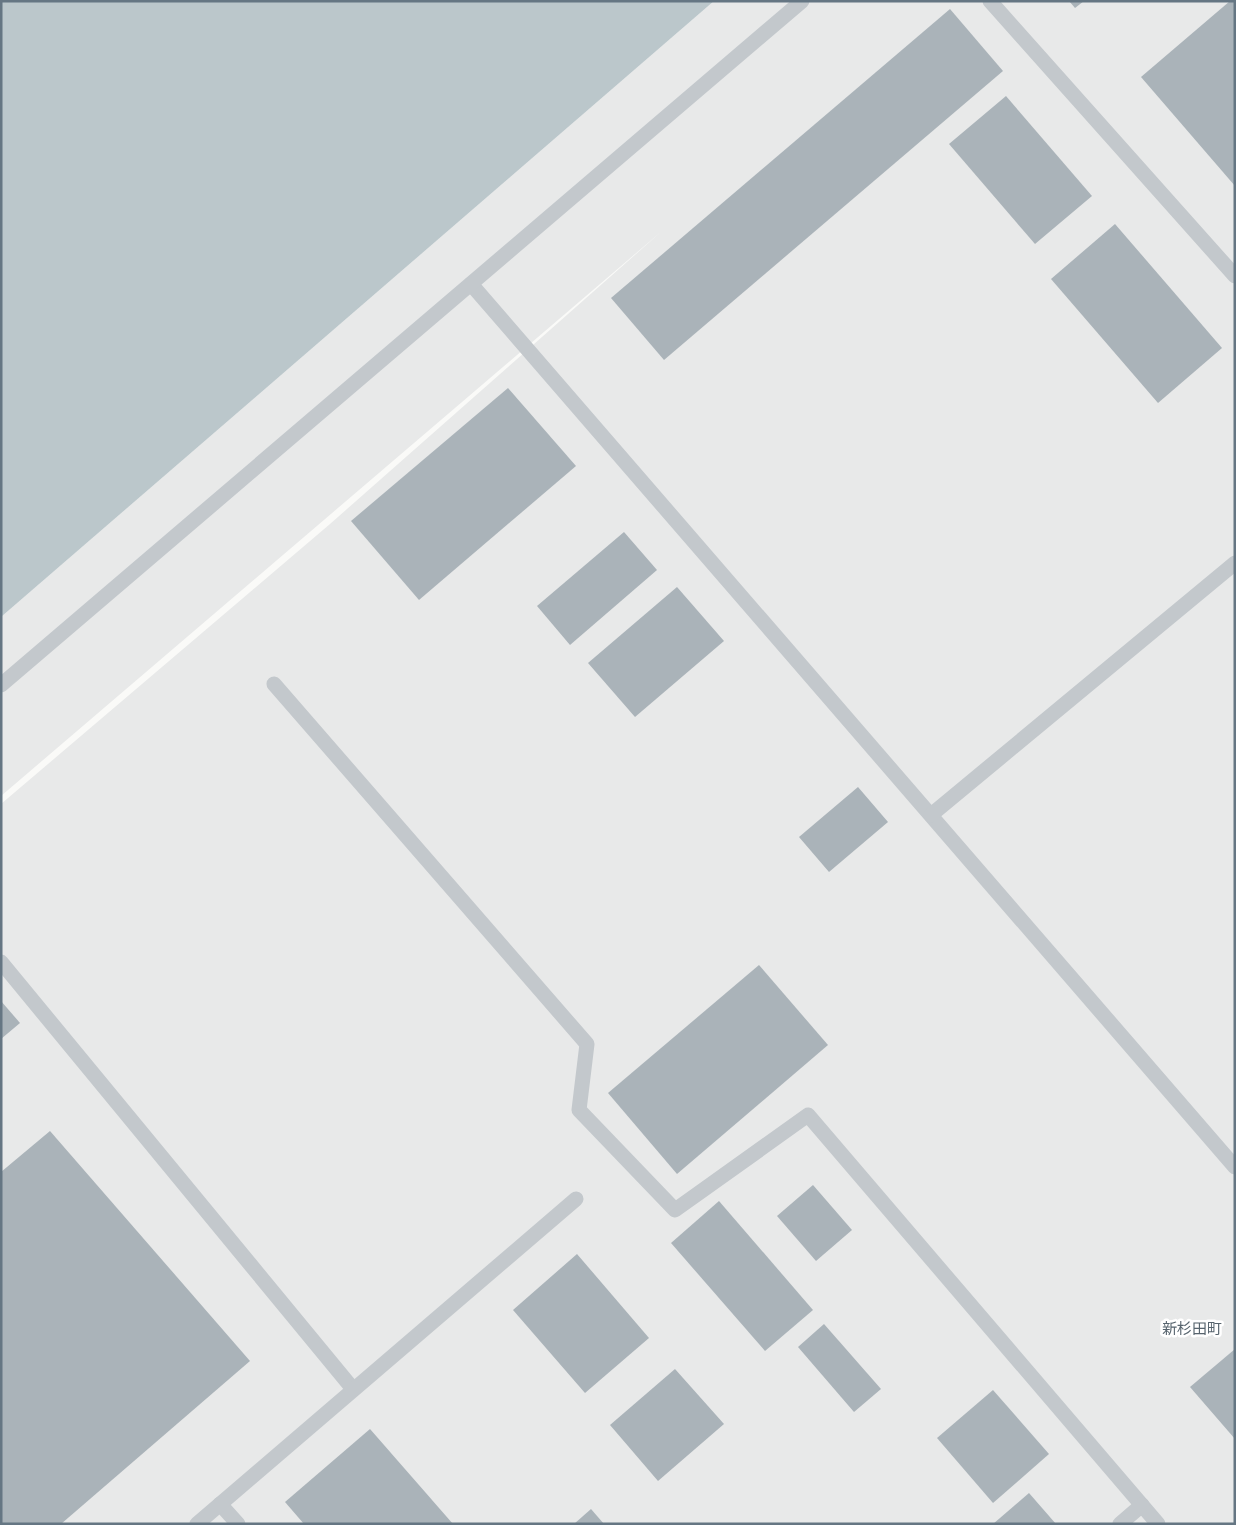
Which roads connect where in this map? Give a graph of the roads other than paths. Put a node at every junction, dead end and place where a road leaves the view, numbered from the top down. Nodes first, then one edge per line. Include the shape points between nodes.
1 (802, 1) edge
2 (990, 1) edge
3 (1235, 276) edge
4 (471, 284) junction
5 (1235, 563) edge
6 (1, 684) edge
7 (274, 684) dead end
8 (931, 815) junction
9 (1, 962) edge
10 (1235, 1166) edge
11 (576, 1199) dead end
12 (353, 1388) junction
13 (220, 1504) junction
14 (1142, 1505) junction
15 (197, 1524) edge
16 (238, 1524) edge
17 (1120, 1524) edge
18 (1158, 1524) edge

1 - 4 lane
2 - 3 lane
4 - 6 lane
4 - 8 lane
5 - 8 lane
7 - 14 lane via 587,1044 579,1110 675,1210 808,1115
8 - 10 lane
9 - 12 lane
11 - 12 lane
12 - 13 lane
13 - 15 lane
13 - 16 lane
14 - 17 lane
14 - 18 lane

